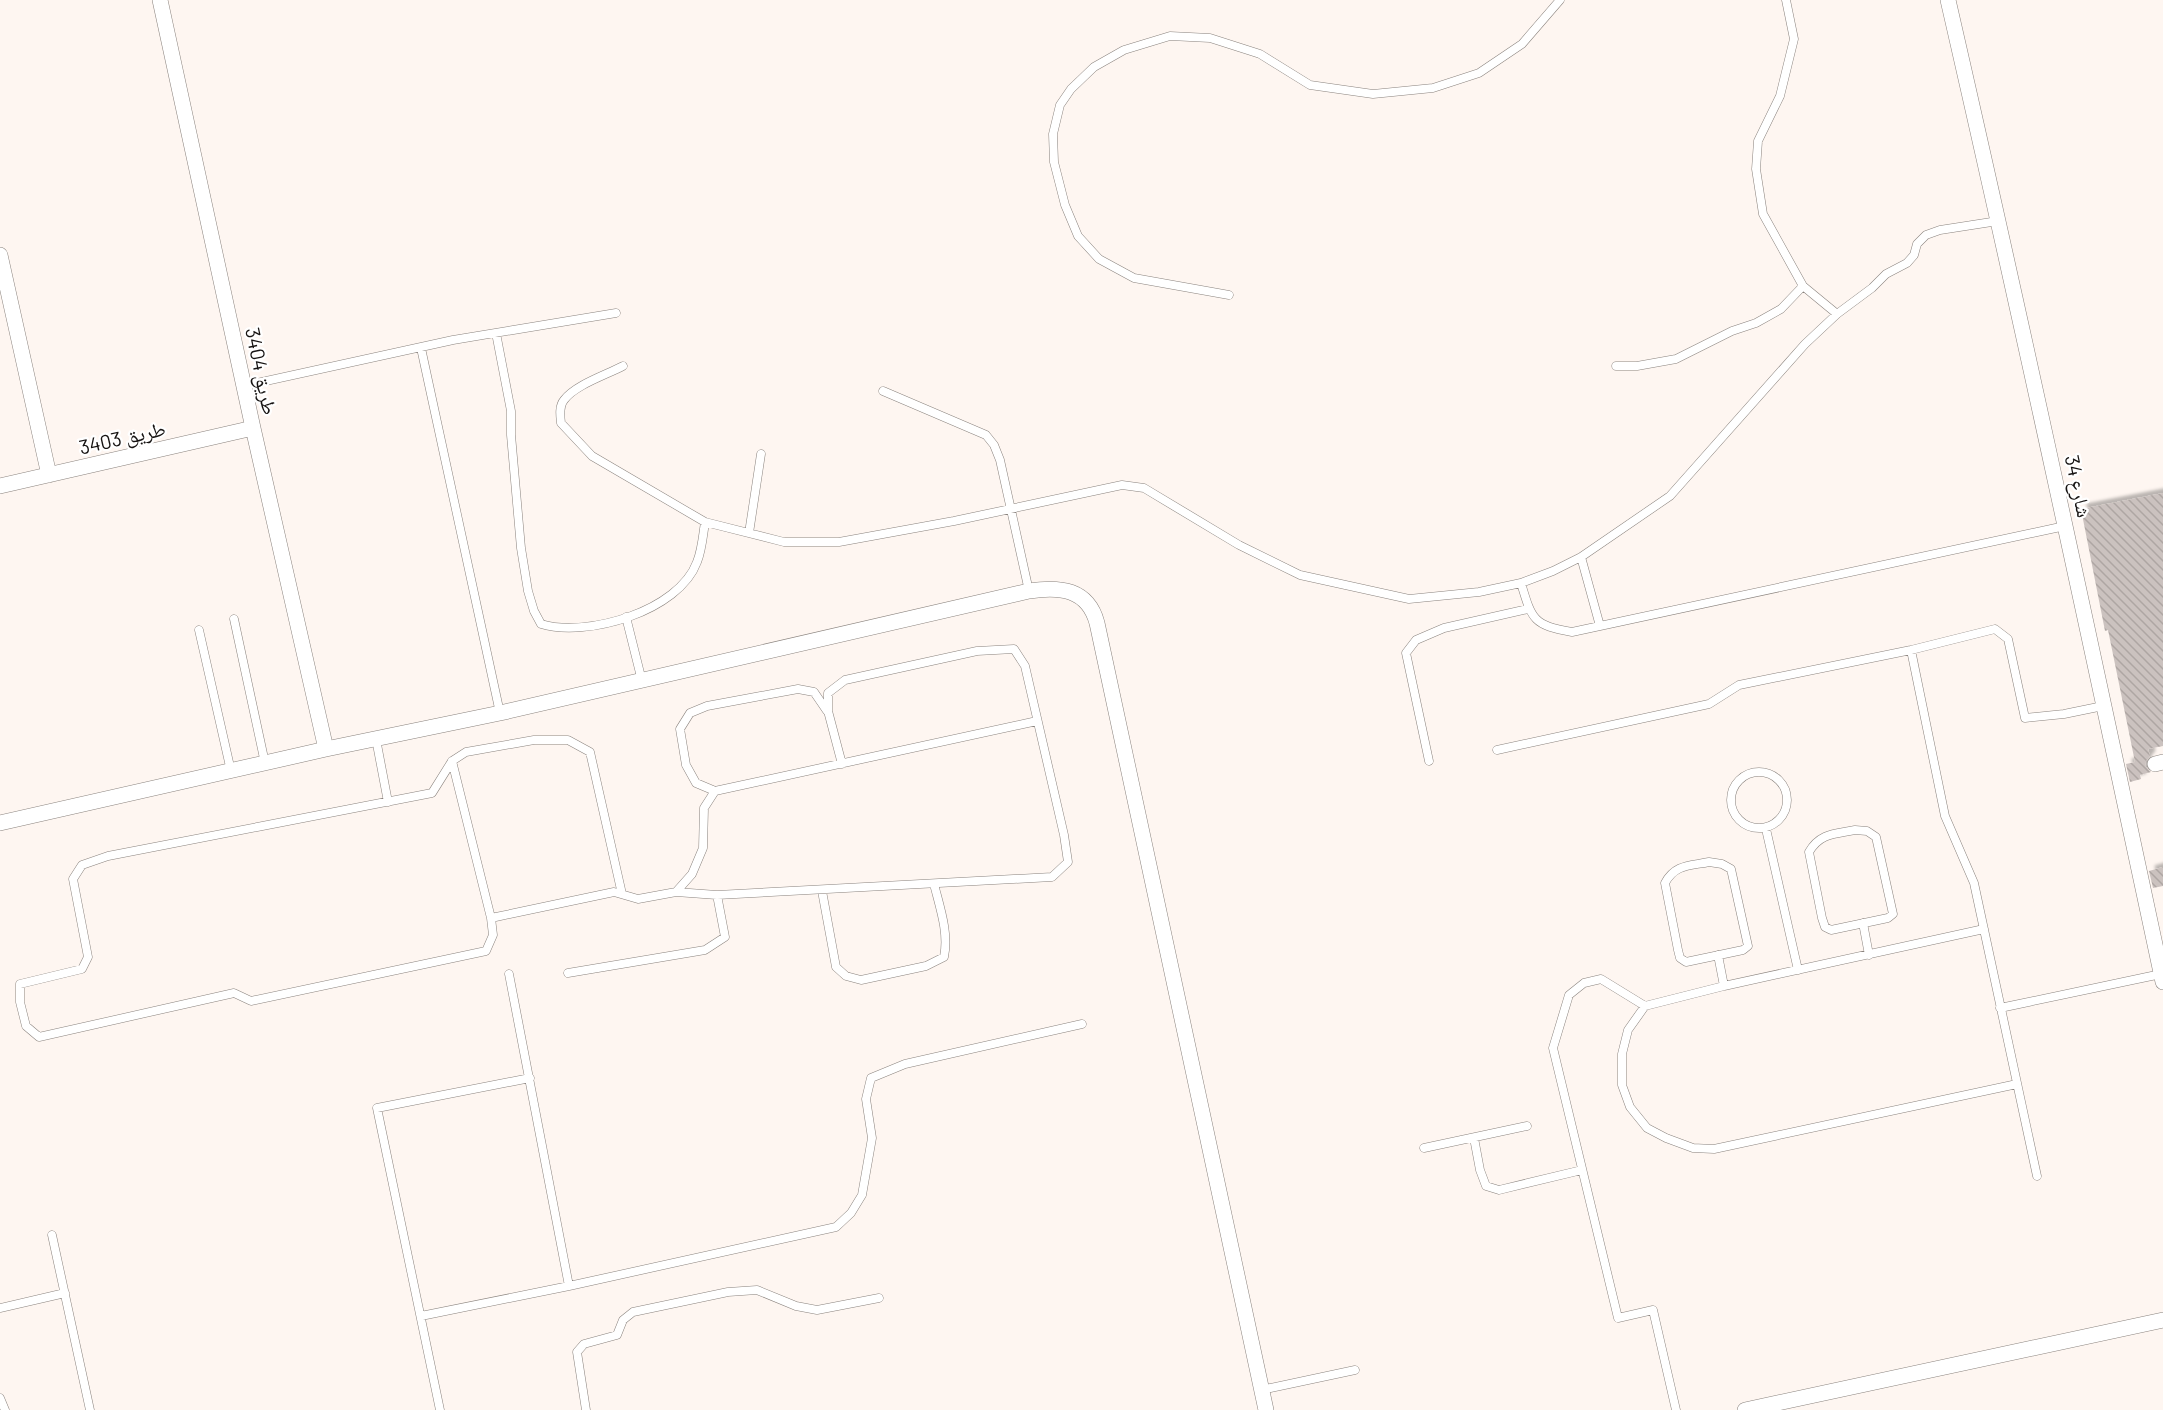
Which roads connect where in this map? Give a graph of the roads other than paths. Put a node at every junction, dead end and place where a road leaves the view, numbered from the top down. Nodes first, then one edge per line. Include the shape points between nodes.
1 (160, 0) edge
2 (1560, 0) edge
3 (1786, 0) edge
4 (1948, 0) edge
5 (1998, 221) junction
6 (0, 255) edge
7 (1803, 286) junction
8 (3, 287) edge
9 (1229, 295) dead end
10 (616, 314) dead end
11 (1837, 314) junction
12 (496, 333) junction
13 (421, 348) junction
14 (623, 366) dead end
15 (1616, 366) dead end
16 (243, 386) junction
17 (883, 391) dead end
18 (253, 428) junction
19 (761, 454) dead end
20 (49, 475) junction
21 (0, 486) edge
22 (1011, 508) junction
23 (705, 522) junction
24 (2066, 526) junction
25 (749, 533) junction
26 (1581, 557) junction
27 (1521, 584) junction
28 (1029, 591) junction
29 (1527, 609) junction
30 (626, 617) junction
31 (234, 619) dead end
32 (1600, 626) junction
33 (199, 630) dead end
34 (1911, 650) junction
35 (642, 681) junction
36 (2103, 706) junction
37 (828, 711) junction
38 (500, 713) junction
39 (1037, 721) junction
40 (376, 739) junction
41 (326, 749) junction
42 (1497, 750) dead end
43 (452, 761) junction
44 (1429, 761) dead end
45 (265, 763) junction
46 (842, 764) junction
47 (231, 771) junction
48 (716, 791) junction
49 (388, 802) junction
50 (0, 823) edge
51 (1766, 829) junction
52 (934, 884) junction
53 (822, 891) junction
54 (676, 892) junction
55 (622, 894) junction
56 (717, 895) junction
57 (491, 918) junction
58 (1863, 923) junction
59 (1984, 929) junction
60 (1718, 955) junction
61 (1869, 955) junction
62 (1798, 970) junction
63 (568, 973) dead end
64 (509, 974) dead end
65 (2162, 978) edge
66 (1724, 986) junction
67 (1645, 1006) junction
68 (2000, 1008) junction
69 (1082, 1024) dead end
70 (530, 1078) junction
71 (2017, 1084) junction
72 (1527, 1126) dead end
73 (1474, 1138) junction
74 (1424, 1148) dead end
75 (1582, 1170) junction
76 (2037, 1176) dead end
77 (52, 1235) dead end
78 (569, 1286) junction
79 (65, 1293) junction
80 (879, 1298) dead end
81 (0, 1308) edge
82 (421, 1316) junction
83 (2163, 1320) edge
84 (1355, 1370) dead end
85 (1261, 1390) junction
86 (0, 1398) edge
87 (5, 1410) edge
88 (90, 1410) edge
89 (440, 1410) edge
90 (586, 1410) edge
91 (1266, 1410) edge
92 (1676, 1410) edge
93 (1745, 1410) edge

1 - 16 street, طريق 3404
2 - 9 lane via 1522,44 1479,73 1433,88 1373,94 1310,85 1260,54 1210,38 1170,36 1124,50 1094,67 1060,105 1053,135 1054,162 1078,236 1099,259 1134,278
3 - 7 lane via 1794,39 1780,96 1758,141 1756,169 1763,214
4 - 5 street, شارع 34
5 - 11 lane via 1926,235 1907,263 1886,274
5 - 24 street, شارع 34
6 - 8 street
7 - 11 lane
7 - 15 lane via 1781,309 1676,359
8 - 20 street
10 - 12 lane
11 - 26 lane via 1804,344 1670,496
12 - 13 lane
12 - 30 lane via 511,411 521,548 534,611 541,624 554,628 601,625
13 - 16 lane
13 - 38 lane
14 - 23 lane via 574,390 563,401 561,423 592,456
16 - 18 street, طريق 3404
17 - 22 lane via 986,435 1000,460
18 - 20 street, طريق 3403
18 - 41 street, طريق 3404
19 - 25 lane
20 - 21 street, طريق 3403
22 - 25 lane via 839,542 784,542
22 - 27 lane via 1122,485 1144,488 1239,545 1300,575 1409,599
22 - 28 lane
23 - 25 lane
23 - 30 lane via 697,563 687,579 672,596
24 - 32 lane
24 - 36 street, شارع 34
26 - 27 lane
26 - 32 lane
27 - 29 lane
28 - 35 street
28 - 85 street via 1059,589 1074,593 1094,614
29 - 32 lane via 1548,628 1572,632
29 - 44 lane via 1444,628 1416,640 1406,653
30 - 35 lane
31 - 45 lane
33 - 47 lane
34 - 36 lane via 1995,629 2008,639 2025,718
34 - 42 lane via 1738,686 1709,704
34 - 59 lane via 1945,816 1974,883
35 - 38 street
36 - 65 street, شارع 34
37 - 39 lane via 828,693 845,680 977,651 1014,649 1025,666
37 - 46 lane
37 - 48 lane via 814,692 798,689 707,706 690,713 680,729 686,765 696,783
38 - 40 street
39 - 46 lane
39 - 52 lane via 1068,862 1052,877
40 - 41 street
40 - 49 lane
41 - 45 street
43 - 49 lane via 432,793
43 - 55 lane via 466,752 534,740 568,740 590,752
43 - 57 lane
45 - 47 street
46 - 48 lane
47 - 50 street
48 - 54 lane via 704,808 703,848 692,874
49 - 57 lane via 108,856 82,865 73,879 88,957 82,969 20,984 26,1026 39,1037 234,993 251,1001 486,951 493,935
51 - 51 lane via 1781,819 1788,802 1783,785 1770,774 1752,772 1737,782 1730,798 1734,816 1748,827
51 - 62 lane
52 - 53 lane
52 - 53 lane via 945,928 944,957 926,966 861,980 846,976 836,967
53 - 56 lane
54 - 55 lane via 638,899
54 - 56 lane
55 - 57 lane via 614,892
56 - 63 lane via 725,937 705,950
58 - 58 lane via 1831,930 1825,927 1809,852 1823,836 1855,830 1876,837 1893,914
58 - 61 lane
59 - 61 lane
59 - 68 lane
60 - 60 lane via 1686,962 1680,958 1665,883 1678,868 1710,861 1731,869 1748,946
60 - 66 lane
61 - 62 lane
62 - 66 lane
64 - 70 lane
65 - 68 lane
66 - 67 lane
67 - 71 lane via 1628,1030 1622,1054 1622,1085 1630,1107 1647,1128 1693,1148 1714,1149
67 - 75 lane via 1601,979 1584,983 1569,995 1553,1048
68 - 71 lane
69 - 78 lane via 905,1064 871,1078 866,1099 872,1138 862,1195 836,1227
70 - 78 lane
70 - 82 lane via 376,1108
71 - 76 lane
72 - 73 lane
73 - 74 lane
73 - 75 lane via 1486,1186 1499,1190
75 - 92 lane via 1618,1318 1653,1310
77 - 79 lane
78 - 82 lane
79 - 81 lane
79 - 88 lane
80 - 90 lane via 817,1310 757,1290 728,1292 633,1312 623,1320 617,1335 584,1344 577,1352
82 - 89 lane
83 - 93 street
84 - 85 lane
85 - 91 street
86 - 87 lane

